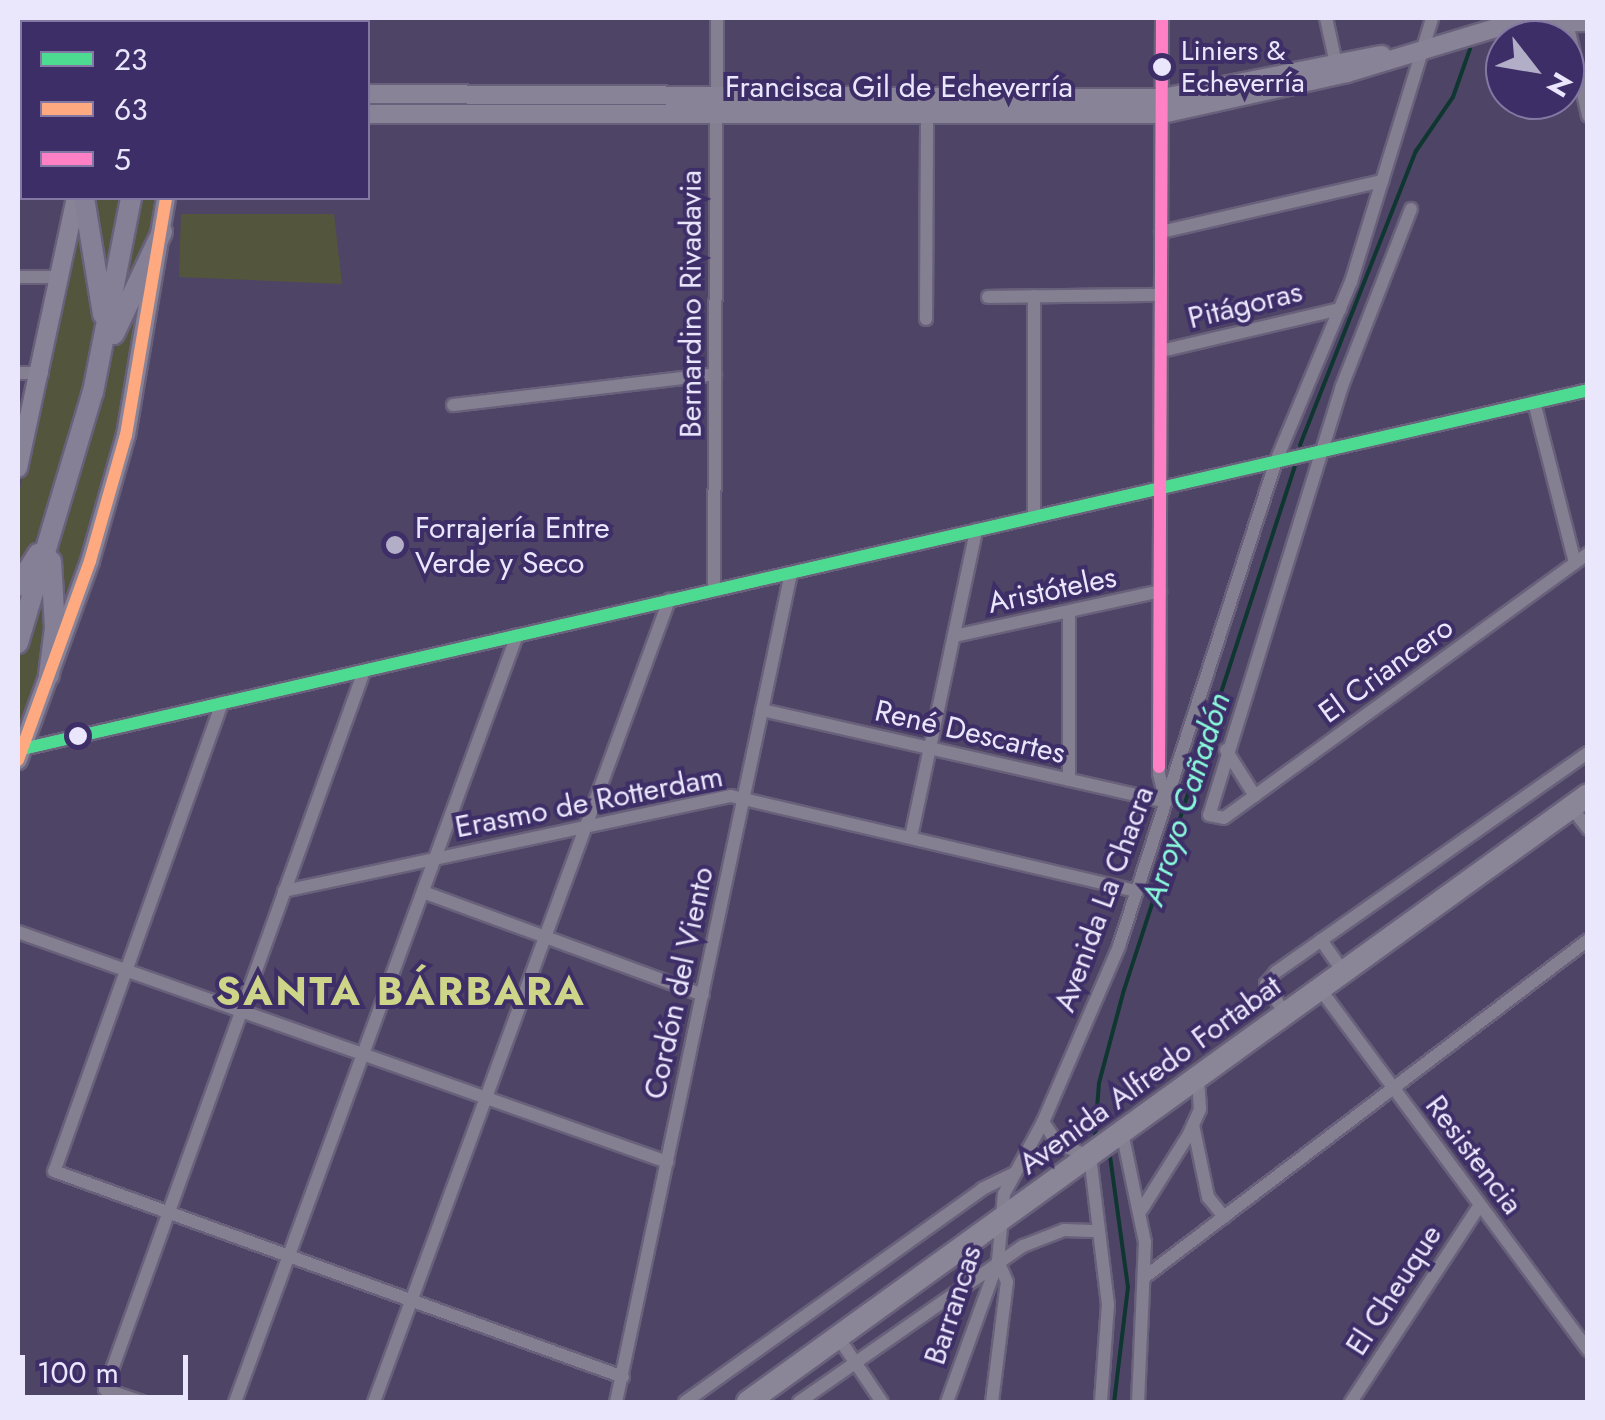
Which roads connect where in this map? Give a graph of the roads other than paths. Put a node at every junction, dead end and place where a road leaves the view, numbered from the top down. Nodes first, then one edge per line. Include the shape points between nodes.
1 (717, 18) edge
2 (1162, 18) edge
3 (1326, 18) edge
4 (1432, 18) edge
5 (1485, 31) edge
6 (1422, 51) junction
7 (1337, 68) junction
8 (370, 94) edge
9 (717, 105) junction
10 (927, 106) junction
11 (1162, 106) junction
12 (370, 114) edge
13 (1382, 182) junction
14 (76, 200) edge
15 (84, 200) edge
16 (131, 200) edge
17 (166, 200) edge
18 (1412, 210) dead end
19 (162, 232) junction
20 (1161, 232) junction
21 (18, 277) edge
22 (62, 277) junction
23 (1161, 295) junction
24 (1034, 296) junction
25 (988, 297) dead end
26 (1340, 309) junction
27 (926, 320) dead end
28 (103, 347) junction
29 (1161, 351) junction
30 (42, 372) junction
31 (18, 373) edge
32 (716, 374) junction
33 (1588, 390) edge
34 (93, 392) junction
35 (1534, 402) junction
36 (453, 405) dead end
37 (1321, 451) junction
38 (1276, 461) junction
39 (18, 468) edge
40 (1160, 488) junction
41 (66, 493) junction
42 (1034, 517) junction
43 (55, 529) junction
44 (976, 530) junction
45 (1588, 554) edge
46 (1575, 563) junction
47 (791, 572) junction
48 (18, 586) edge
49 (714, 590) junction
50 (1160, 591) junction
51 (668, 600) junction
52 (1069, 614) junction
53 (516, 636) junction
54 (954, 636) junction
55 (18, 643) edge
56 (364, 670) junction
57 (49, 675) junction
58 (222, 703) junction
59 (762, 710) junction
60 (930, 748) junction
61 (1226, 750) junction
62 (1588, 752) edge
63 (19, 753) edge
64 (1070, 780) junction
65 (1255, 796) junction
66 (744, 798) junction
67 (1579, 801) edge
68 (1166, 802) junction
69 (586, 824) junction
70 (1588, 830) edge
71 (911, 837) junction
72 (435, 858) junction
73 (284, 891) junction
74 (1137, 891) junction
75 (422, 892) junction
76 (18, 932) edge
77 (545, 937) junction
78 (1321, 940) junction
79 (1588, 940) edge
80 (125, 970) junction
81 (1343, 972) junction
82 (1320, 989) junction
83 (702, 994) junction
84 (241, 1011) junction
85 (1285, 1014) junction
86 (363, 1054) junction
87 (1198, 1077) junction
88 (1393, 1088) junction
89 (486, 1098) junction
90 (1043, 1122) junction
91 (1193, 1125) junction
92 (1122, 1132) junction
93 (1090, 1156) junction
94 (667, 1162) junction
95 (1013, 1174) junction
96 (1480, 1206) junction
97 (1142, 1208) junction
98 (168, 1212) junction
99 (1224, 1217) junction
100 (1000, 1221) junction
101 (1099, 1231) junction
102 (289, 1256) junction
103 (998, 1262) junction
104 (1146, 1276) junction
105 (412, 1300) junction
106 (838, 1337) junction
107 (1588, 1350) edge
108 (857, 1362) junction
109 (622, 1377) junction
110 (142, 1402) edge
111 (235, 1402) edge
112 (374, 1402) edge
113 (616, 1402) edge
114 (685, 1402) edge
115 (748, 1402) edge
116 (799, 1402) edge
117 (882, 1402) edge
118 (947, 1402) edge
119 (992, 1402) edge
120 (1101, 1402) edge
121 (1138, 1402) edge
122 (1351, 1402) edge

1 - 9 street, Bernardino Rivadavia
2 - 11 street
3 - 7 street
4 - 6 street, Avenida La Chacra
5 - 6 street, Francisca Gil de Echeverría
6 - 7 street, Francisca Gil de Echeverría
6 - 13 street, Avenida La Chacra
7 - 11 street, Francisca Gil de Echeverría
8 - 9 street, Francisca Gil de Echeverría
9 - 10 street, Francisca Gil de Echeverría
9 - 12 street, Francisca Gil de Echeverría
9 - 32 street, Bernardino Rivadavia
10 - 11 street, Francisca Gil de Echeverría
10 - 27 street
11 - 20 street
13 - 20 street
13 - 26 street, Avenida La Chacra
14 - 22 street
15 - 28 main road via 101,286
16 - 28 main road
17 - 19 street
18 - 37 street
19 - 34 main road
19 - 57 street via 126,436
20 - 23 street
21 - 22 street
22 - 30 street
23 - 24 street
23 - 29 street
24 - 25 street
24 - 42 street
26 - 29 street, Pitágoras
26 - 38 street, Avenida La Chacra
28 - 34 main road
29 - 40 street
30 - 31 street
30 - 39 street
32 - 36 street
32 - 49 street, Bernardino Rivadavia
33 - 35 street
34 - 41 main road
35 - 37 street
35 - 46 street
37 - 38 street
37 - 61 street
38 - 40 street
38 - 68 street, Avenida La Chacra
40 - 42 street
40 - 50 street
41 - 43 main road
41 - 48 main road
42 - 44 street
43 - 55 main road
43 - 57 main road
44 - 47 street
44 - 54 street
45 - 46 street, El Criancero
46 - 65 street, El Criancero
47 - 49 street
47 - 59 street, Cordón del Viento
49 - 51 street
50 - 52 street, Aristóteles
50 - 68 street via 1159,774
51 - 53 street
51 - 69 street
52 - 54 street, Aristóteles
52 - 64 street
53 - 56 street
53 - 72 street
54 - 60 street
56 - 58 street
56 - 73 street
57 - 63 street
58 - 63 street
58 - 80 street
59 - 60 street, René Descartes
59 - 66 street, Cordón del Viento
60 - 64 street, René Descartes
60 - 71 street
61 - 65 street
61 - 65 street, El Criancero via 1208,806 1212,818 1224,818
62 - 78 street
64 - 68 street, René Descartes
66 - 69 street, Erasmo de Rotterdam via 705,798
66 - 71 street, Erasmo de Rotterdam
66 - 83 street, Cordón del Viento
67 - 70 street
67 - 81 highway, Avenida Alfredo Fortabat
68 - 74 street, Avenida La Chacra
69 - 72 street, Erasmo de Rotterdam
69 - 77 street
71 - 74 street, Erasmo de Rotterdam
72 - 73 street, Erasmo de Rotterdam
72 - 75 street
73 - 84 street
74 - 90 street, Avenida La Chacra
75 - 77 street
75 - 86 street
76 - 80 street
77 - 83 street
77 - 89 street
78 - 81 street
78 - 85 street via 1266,984
79 - 88 street
80 - 84 street
80 - 98 street via 54,1171
81 - 82 highway, Avenida Alfredo Fortabat
82 - 85 highway, Avenida Alfredo Fortabat
82 - 88 street, Resistencia
83 - 94 street, Cordón del Viento
84 - 86 street
84 - 98 street
85 - 87 highway, Avenida Alfredo Fortabat
86 - 89 street
86 - 102 street
87 - 91 street
87 - 92 highway, Avenida Alfredo Fortabat
88 - 96 street, Resistencia
88 - 99 street
89 - 94 street
89 - 105 street
90 - 93 street via 1058,1144
90 - 95 street, Avenida La Chacra
91 - 97 street
91 - 99 street via 1208,1197
92 - 93 highway, Avenida Alfredo Fortabat
92 - 97 street
93 - 100 highway, Avenida Alfredo Fortabat
93 - 101 street
94 - 109 street, Cordón del Viento
95 - 100 street, Avenida La Chacra
95 - 114 street via 982,1188
96 - 107 street, Resistencia
96 - 122 street, El Cheuque
97 - 104 street
98 - 102 street
98 - 110 street via 105,1389
99 - 104 street
100 - 103 street, Barrancas
100 - 106 highway, Avenida Alfredo Fortabat
101 - 103 street via 1050,1234
101 - 120 street via 1108,1304
102 - 105 street
102 - 111 street
103 - 108 street
103 - 118 street, Barrancas
103 - 119 street via 1006,1282 999,1389
104 - 121 street
105 - 109 street
105 - 112 street
106 - 108 street
106 - 115 highway, Avenida Alfredo Fortabat
108 - 116 street
108 - 117 street
109 - 113 street, Cordón del Viento

